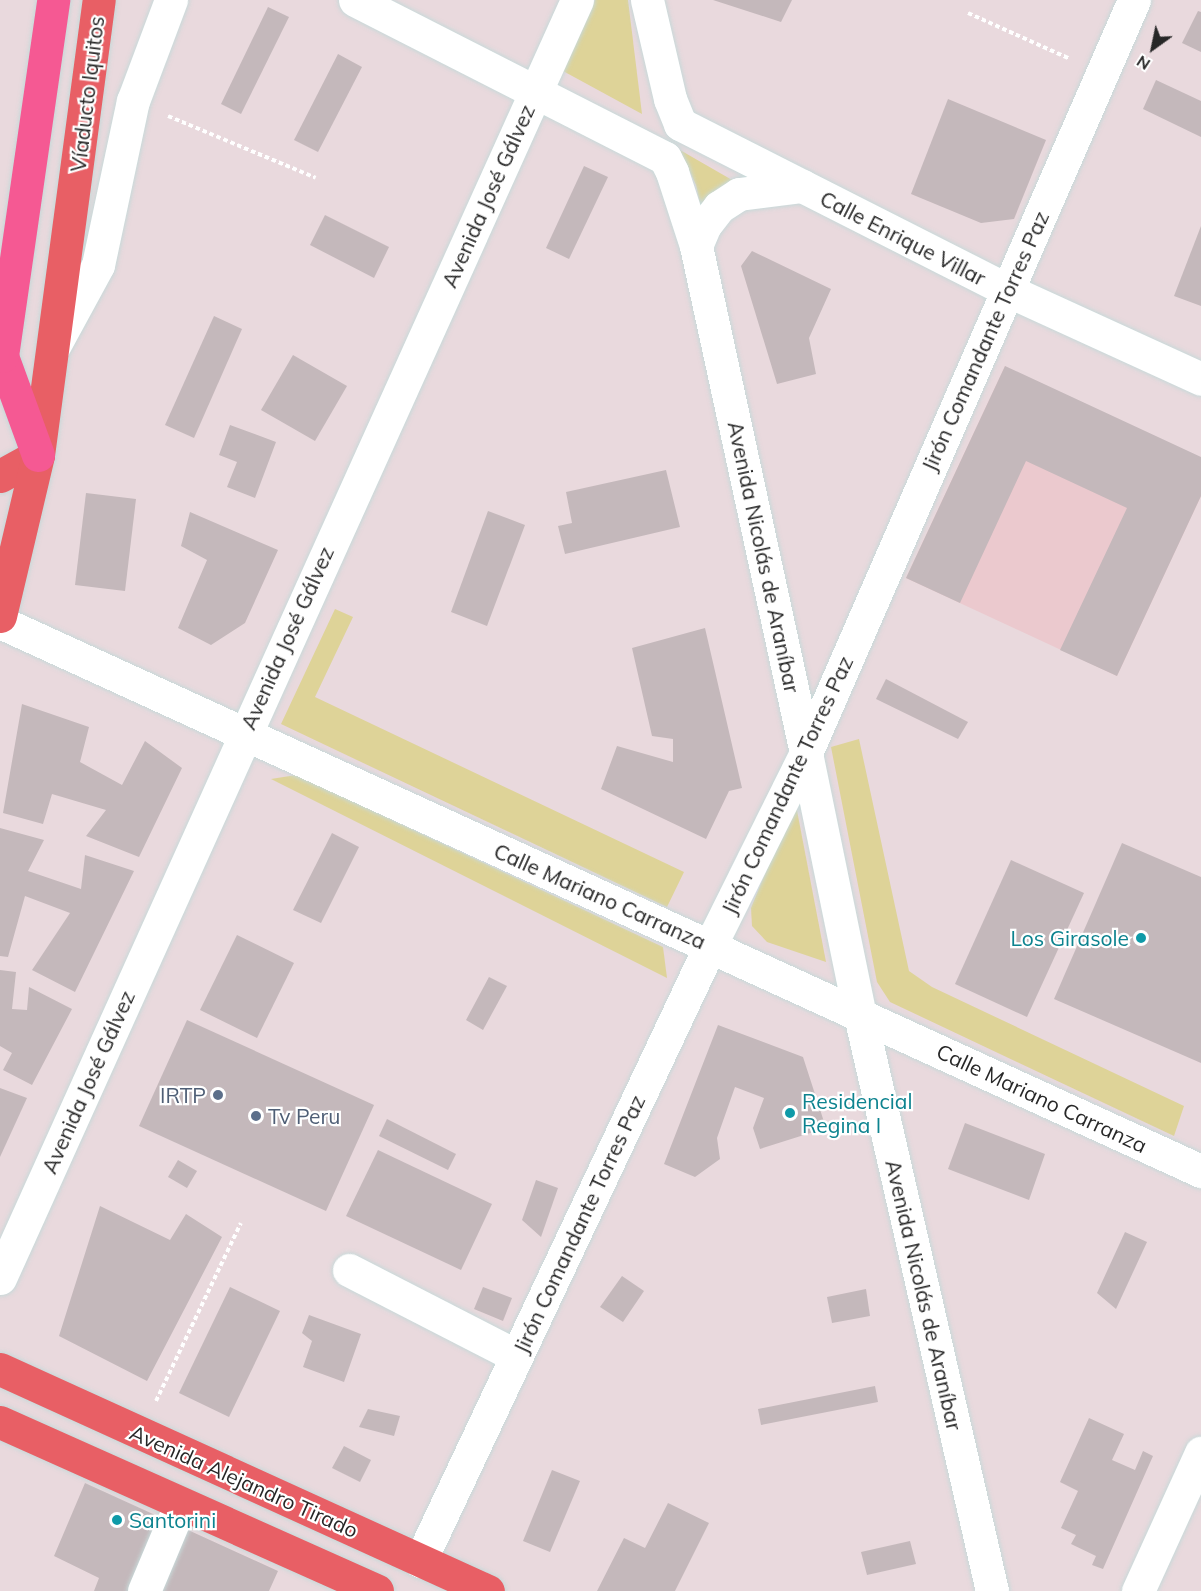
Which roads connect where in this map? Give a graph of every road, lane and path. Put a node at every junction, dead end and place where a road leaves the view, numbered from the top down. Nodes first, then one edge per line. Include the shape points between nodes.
1 (53, 0) edge
2 (99, 0) edge
3 (171, 0) edge
4 (355, 0) edge
5 (577, 0) edge
6 (647, 0) edge
7 (1134, 0) edge
8 (968, 13) dead end
9 (1102, 73) junction
10 (535, 92) junction
11 (133, 101) junction
12 (316, 178) dead end
13 (802, 186) junction
14 (696, 246) junction
15 (1007, 290) junction
16 (52, 350) junction
17 (1201, 380) edge
18 (38, 455) junction
19 (0, 476) edge
20 (0, 616) edge
21 (0, 622) edge
22 (244, 734) junction
23 (806, 753) junction
24 (710, 946) junction
25 (860, 1015) junction
26 (1201, 1171) edge
27 (241, 1223) dead end
28 (349, 1270) dead end
29 (0, 1278) edge
30 (516, 1356) junction
31 (0, 1370) edge
32 (0, 1422) edge
33 (141, 1434) junction
34 (1201, 1453) edge
35 (181, 1503) junction
36 (420, 1561) junction
37 (144, 1591) edge
38 (377, 1591) edge
39 (488, 1591) edge
40 (992, 1591) edge
41 (1138, 1591) edge

1 - 18 highway via 2,356
2 - 16 main road, Víaducto Iquitos
3 - 11 street
4 - 10 street
5 - 10 street, Avenida José Gálvez
6 - 13 street, Calle Enrique Villar via 670,99 680,124
7 - 9 street, Jirón Comandante Torres Paz
8 - 9 path
9 - 15 street, Jirón Comandante Torres Paz
10 - 14 street, Avenida Nicolás de Araníbar via 665,158
10 - 22 street, Avenida José Gálvez
11 - 12 path
11 - 16 street via 98,265
13 - 14 street, Calle Enrique Villar via 739,194 712,216
13 - 15 street, Calle Enrique Villar
14 - 23 street, Avenida Nicolás de Araníbar
15 - 17 street, Calle Enrique Villar
15 - 23 street, Jirón Comandante Torres Paz
16 - 18 main road, Víaducto Iquitos
18 - 19 main road
18 - 20 main road, Víaducto Iquitos
21 - 22 street, Calle Mariano Carranza
22 - 24 street, Calle Mariano Carranza
22 - 29 street, Avenida José Gálvez
23 - 24 street, Jirón Comandante Torres Paz
23 - 25 street, Avenida Nicolás de Araníbar
24 - 25 street, Calle Mariano Carranza
24 - 30 street, Jirón Comandante Torres Paz
25 - 26 street, Calle Mariano Carranza
25 - 40 street, Avenida Nicolás de Araníbar
27 - 33 path
28 - 30 street
30 - 36 street, Jirón Comandante Torres Paz
31 - 33 main road, Avenida Alejandro Tirado
32 - 35 main road
33 - 36 main road, Avenida Alejandro Tirado
34 - 41 street
35 - 37 street
35 - 38 main road
36 - 39 main road, Avenida Alejandro Tirado

